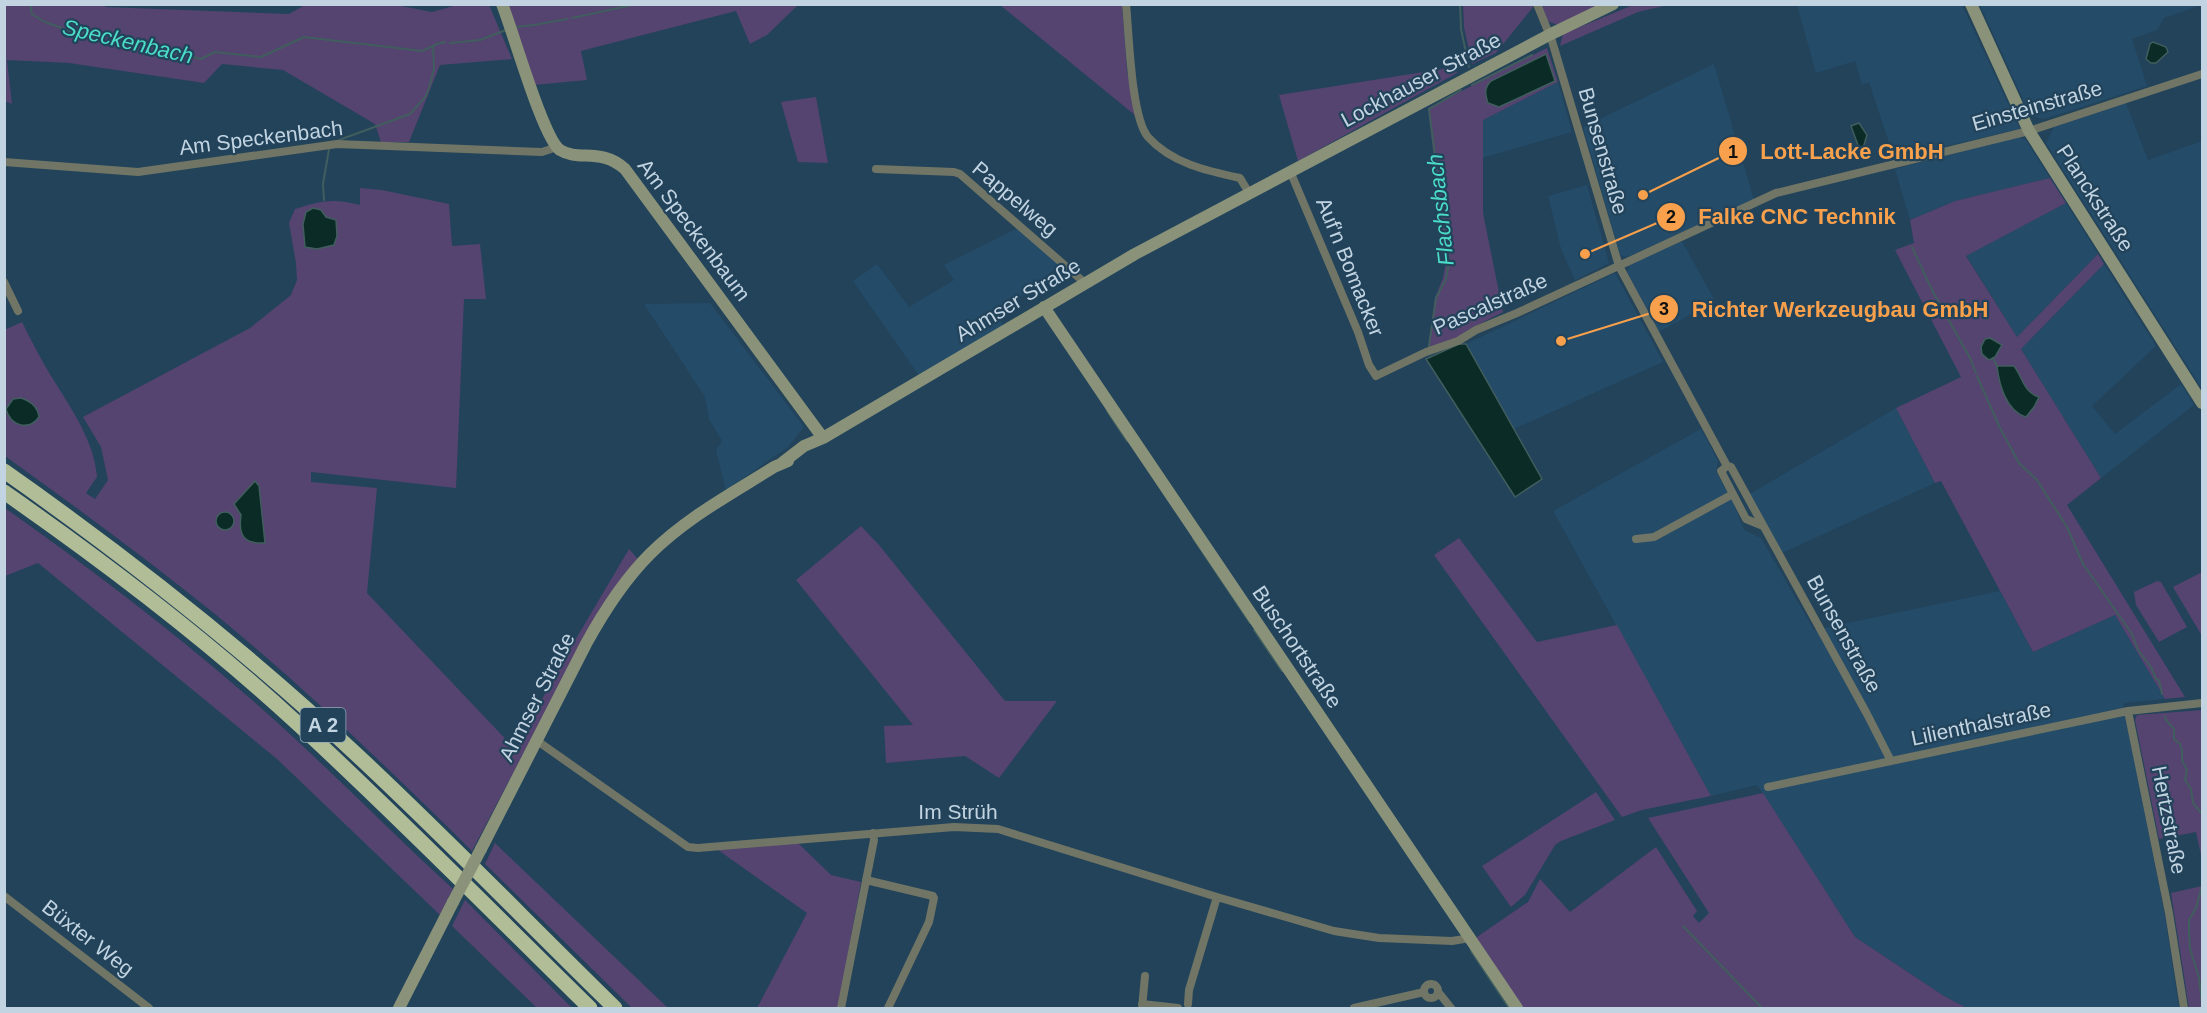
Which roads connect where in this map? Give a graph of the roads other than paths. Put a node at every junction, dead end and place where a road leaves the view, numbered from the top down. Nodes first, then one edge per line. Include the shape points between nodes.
1 (502, 4) edge
2 (1126, 4) edge
3 (1537, 4) edge
4 (1613, 4) edge
5 (1971, 4) edge
6 (1549, 35) junction
7 (2202, 74) edge
8 (2029, 130) junction
9 (557, 147) junction
10 (4, 162) edge
11 (876, 169) dead end
12 (1290, 171) junction
13 (1249, 193) junction
14 (1619, 266) junction
15 (4, 282) edge
16 (1085, 283) junction
17 (1044, 307) junction
18 (18, 311) dead end
19 (1376, 376) joint
20 (2202, 403) edge
21 (823, 438) junction
22 (1727, 466) junction
23 (4, 471) edge
24 (4, 492) edge
25 (1733, 494) junction
26 (1763, 526) junction
27 (1636, 539) dead end
28 (2202, 704) edge
29 (2128, 711) junction
30 (536, 740) junction
31 (1891, 761) junction
32 (1768, 787) dead end
33 (873, 834) junction
34 (866, 880) junction
35 (4, 896) edge
36 (1217, 897) junction
37 (1470, 938) junction
38 (1145, 976) dead end
39 (1142, 1006) edge
40 (1189, 1007) edge
41 (149, 1008) edge
42 (399, 1008) edge
43 (590, 1008) edge
44 (615, 1008) edge
45 (841, 1008) edge
46 (888, 1008) edge
47 (1178, 1008) edge
48 (1354, 1008) edge
49 (1451, 1008) edge
50 (1517, 1008) edge
51 (2184, 1008) edge

1 - 9 street via 544,122
2 - 13 street via 1137,105 1147,136 1168,154 1199,168 1240,178
3 - 6 street, Bunsenstraße
4 - 6 street, Lockhauser Straße
5 - 8 street, Planckstraße
6 - 12 street, Lockhauser Straße
6 - 14 street, Bunsenstraße
7 - 8 street, Einsteinstraße
8 - 14 street, Einsteinstraße via 1776,193
8 - 20 street, Planckstraße
9 - 10 street, Am Speckenbach via 542,152 337,144 138,172
9 - 21 street, Am Speckenbaum via 569,153 606,157 625,169
11 - 16 street, Pappelweg via 960,174
12 - 13 street, Lockhauser Straße
12 - 19 street, Auf'n Bomacker
13 - 16 street, Ahmser Straße
14 - 19 street, Pascalstraße
14 - 22 street, Bunsenstraße
15 - 18 street
16 - 17 street, Ahmser Straße
17 - 21 street, Ahmser Straße
17 - 37 street, Buschortstraße
21 - 30 street, Ahmser Straße via 804,446 689,520 656,548 602,616
22 - 25 street, Bunsenstraße via 1721,471
22 - 26 street, Bunsenstraße
23 - 44 highway, A 2 via 154,580 357,754
24 - 43 highway, A 2 via 167,614 296,722
25 - 26 street, Bunsenstraße via 1746,519
25 - 27 street via 1654,537
26 - 31 street, Bunsenstraße
28 - 29 street, Lilienthalstraße
29 - 31 street, Lilienthalstraße
29 - 51 street, Hertzstraße
30 - 33 street, Im Strüh via 688,847
30 - 42 street, Ahmser Straße, bridge
31 - 32 street, Lilienthalstraße
33 - 34 street
33 - 36 street, Im Strüh via 954,827 998,828
34 - 45 street
34 - 46 street via 934,898 929,922
35 - 41 street, Büxter Weg
36 - 37 street, Im Strüh via 1357,936 1452,941
36 - 40 street via 1189,990
37 - 50 street, Buschortstraße
38 - 39 street
39 - 47 street
48 - 49 street via 1424,992 1431,984 1436,985

